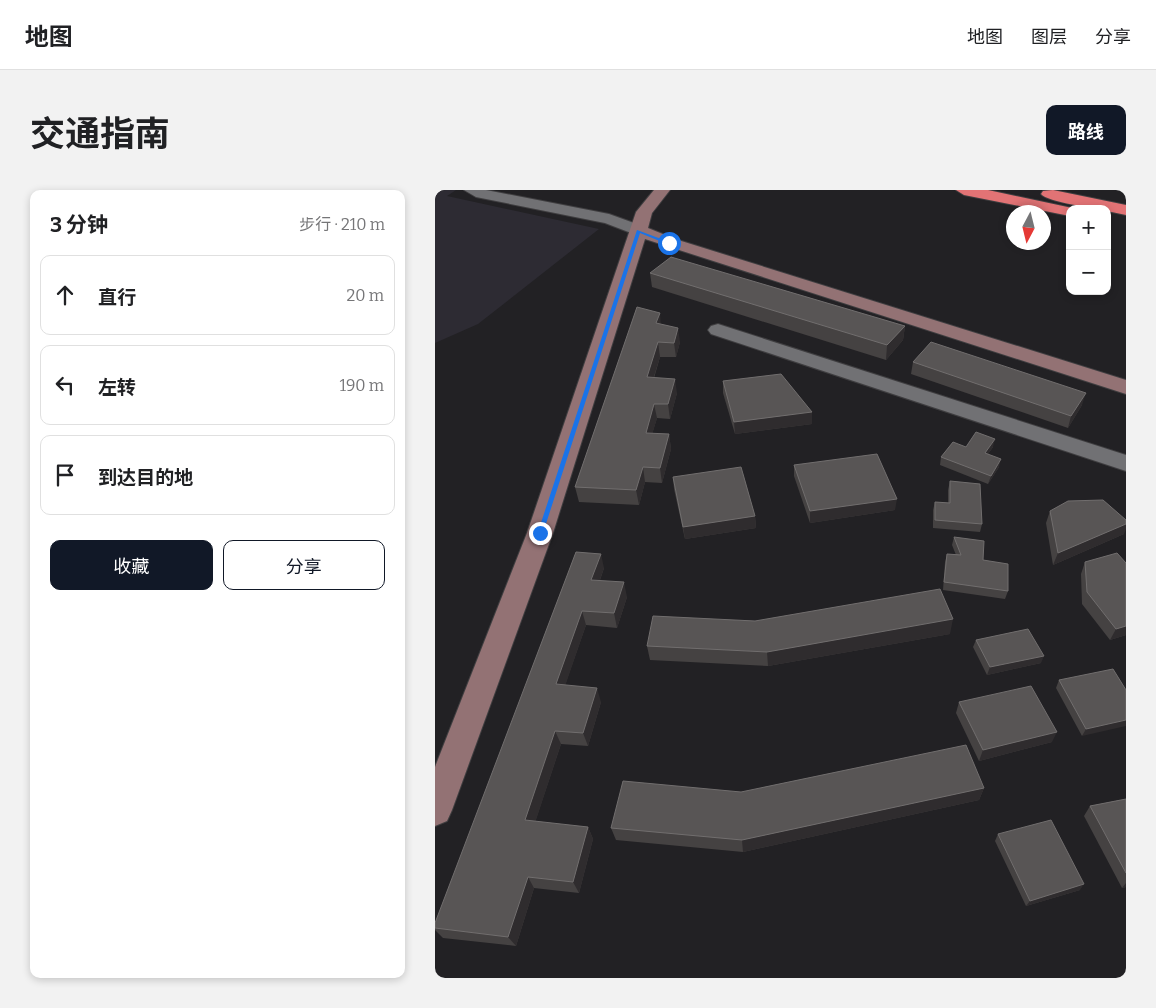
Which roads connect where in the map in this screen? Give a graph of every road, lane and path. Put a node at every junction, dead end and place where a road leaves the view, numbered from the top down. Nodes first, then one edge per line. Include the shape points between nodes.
1 (473, 190) edge
2 (662, 190) edge
3 (964, 190) edge
4 (1027, 190) edge
5 (1066, 210) edge
6 (1126, 210) edge
7 (1111, 220) edge
8 (1126, 223) edge
9 (639, 231) junction
10 (718, 330) dead end
11 (1126, 387) edge
12 (1126, 463) edge
13 (435, 810) edge

1 - 9 street via 609,219
2 - 9 street via 644,212
3 - 5 highway
4 - 6 highway
7 - 8 highway
9 - 11 street
9 - 13 street via 540,533
10 - 12 street

